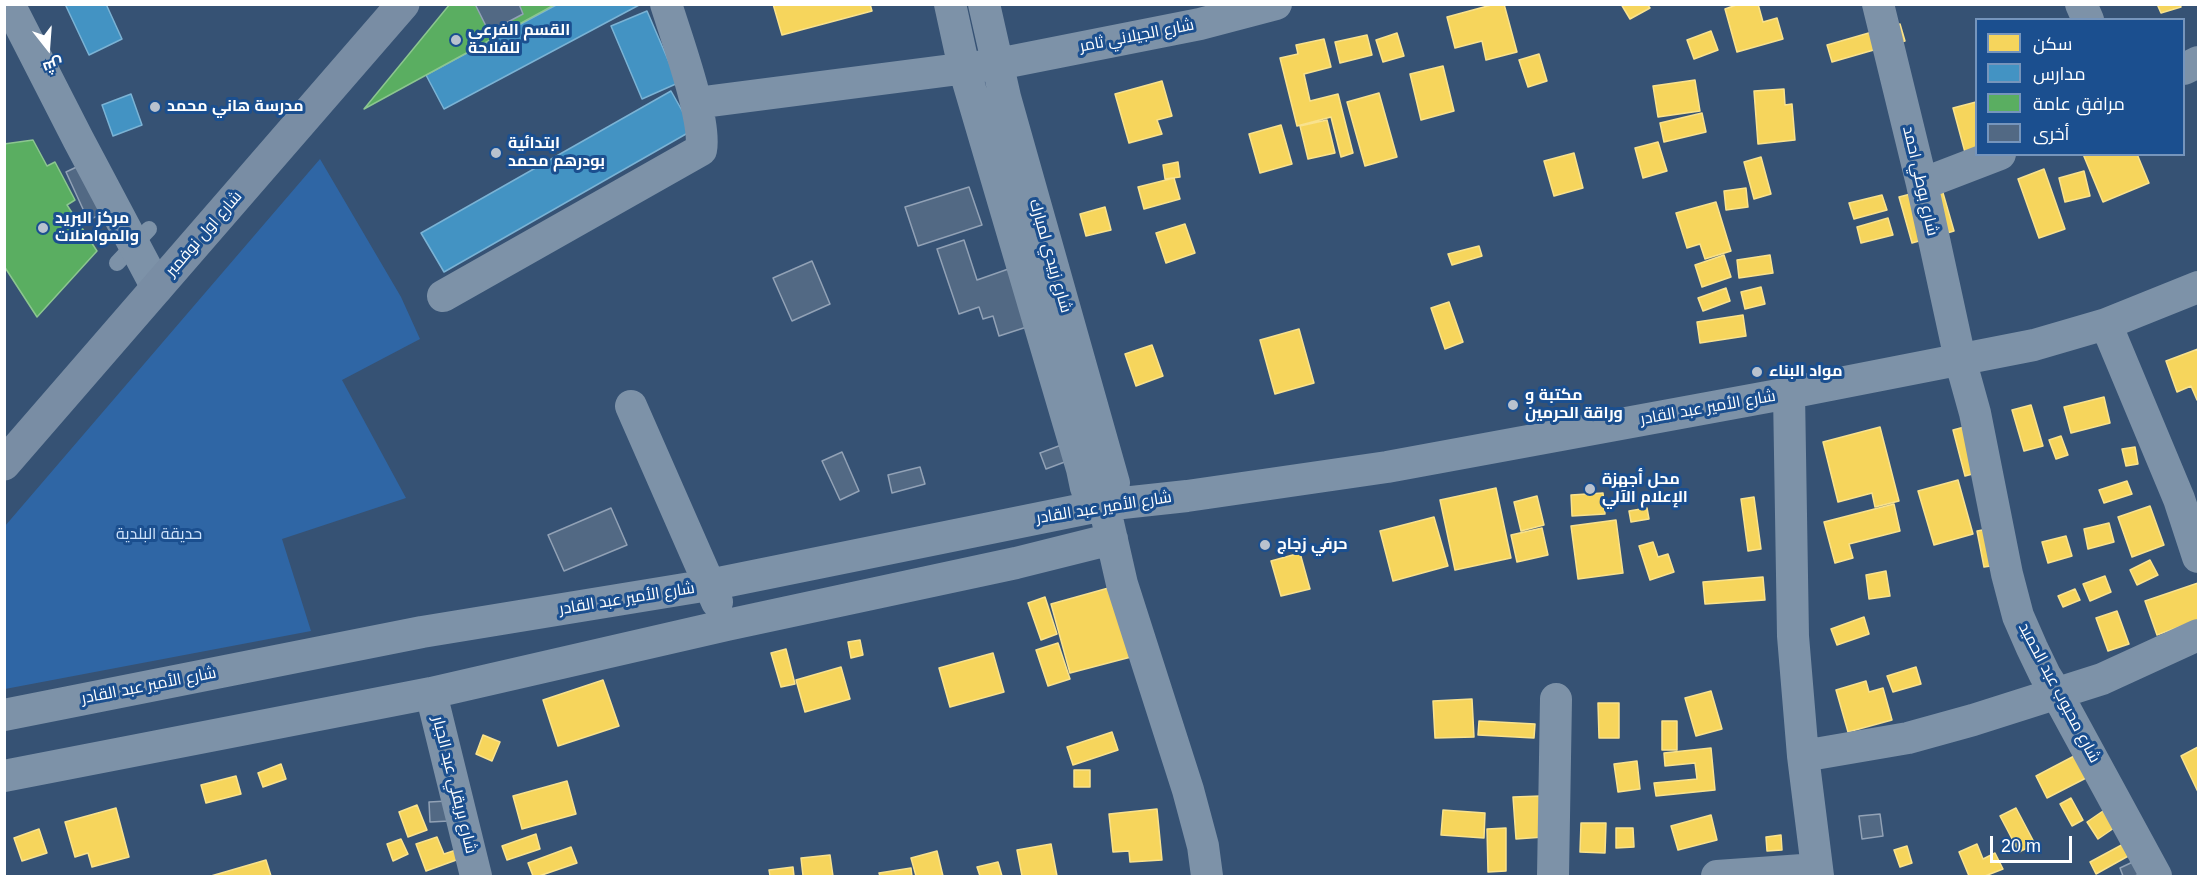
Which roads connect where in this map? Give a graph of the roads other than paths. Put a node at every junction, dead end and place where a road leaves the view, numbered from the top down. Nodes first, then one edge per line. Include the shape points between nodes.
1 (9, 4) edge
2 (403, 4) edge
3 (666, 4) edge
4 (950, 4) edge
5 (984, 4) edge
6 (1276, 4) edge
7 (1878, 4) edge
8 (2081, 4) edge
9 (1198, 14) edge
10 (2087, 18) edge
11 (2199, 62) edge
12 (998, 64) junction
13 (964, 68) junction
14 (2185, 69) edge
15 (696, 103) junction
16 (1996, 156) edge
17 (1922, 184) junction
18 (2199, 287) edge
19 (157, 288) junction
20 (443, 296) dead end
21 (2106, 324) junction
22 (1960, 359) junction
23 (1789, 393) junction
24 (631, 406) dead end
25 (4, 464) edge
26 (1104, 505) junction
27 (1112, 539) junction
28 (2199, 557) edge
29 (709, 585) junction
30 (727, 625) junction
31 (2199, 635) edge
32 (431, 693) junction
33 (2058, 694) junction
34 (1556, 699) dead end
35 (4, 715) edge
36 (1803, 756) junction
37 (4, 776) edge
38 (1817, 873) edge
39 (476, 876) edge
40 (1207, 876) edge
41 (1553, 876) edge
42 (1717, 876) edge
43 (2156, 876) edge

1 - 19 street
2 - 19 main road, شارع اول نوفمبر
3 - 15 street
4 - 13 street
5 - 12 street, شارع زبيدي لمبارك
6 - 9 street, شارع الجيلاني ثامر
7 - 17 street, شارع بوطي احمد
8 - 10 street
9 - 12 street, شارع الجيلاني ثامر
11 - 14 street
12 - 13 street, شارع الجيلاني ثامر
12 - 26 street, شارع زبيدي لمبارك via 1114,483
13 - 15 street, شارع الجيلاني ثامر
13 - 26 street via 1086,488
15 - 20 street via 701,150
16 - 17 street
17 - 22 street, شارع بوطي احمد
18 - 21 street, شارع الأمير عبد القادر
19 - 25 main road, شارع اول نوفمبر
21 - 22 street, شارع الأمير عبد القادر via 2034,345
21 - 28 street
22 - 23 street, شارع الأمير عبد القادر
22 - 33 street, شارع محبوب عبد الحميد via 2018,616
23 - 26 street, شارع الأمير عبد القادر via 1387,466
23 - 36 street via 1793,636
24 - 29 street
26 - 27 street
26 - 29 street, شارع الأمير عبد القادر
27 - 30 street, شارع الأمير عبد القادر
27 - 40 street via 1122,584 1188,790
29 - 30 street
29 - 35 street, شارع الأمير عبد القادر via 422,632
30 - 32 street, شارع الأمير عبد القادر
31 - 33 street via 2102,679
32 - 37 street, شارع الأمير عبد القادر
32 - 39 street, شارع بريقلي عبد الجبار
33 - 36 street via 1908,738
33 - 43 street, شارع محبوب عبد الحميد
34 - 41 street
36 - 38 street
38 - 42 street

